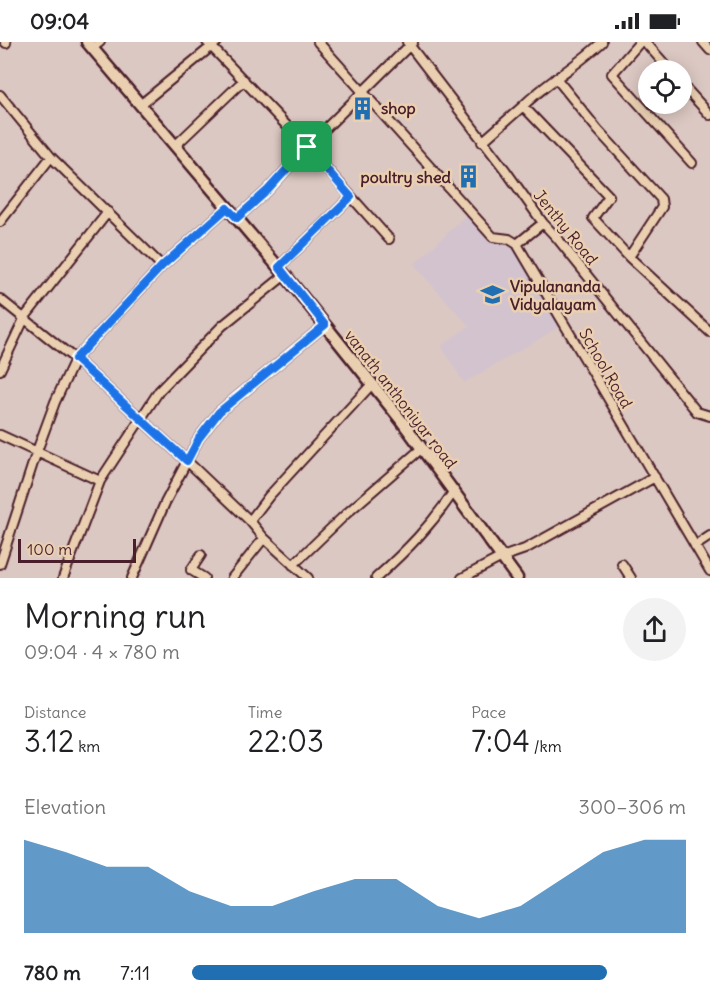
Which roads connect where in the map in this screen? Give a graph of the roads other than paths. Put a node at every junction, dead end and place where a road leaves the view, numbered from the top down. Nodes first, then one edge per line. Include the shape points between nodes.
1 (318, 42) edge
2 (602, 42) edge
3 (640, 42) edge
4 (645, 42) edge
5 (703, 42) edge
6 (212, 43) edge
7 (410, 43) edge
8 (93, 44) edge
9 (710, 50) edge
10 (661, 60) edge
11 (556, 78) junction
12 (244, 80) junction
13 (363, 92) junction
14 (0, 95) edge
15 (692, 95) edge
16 (8, 105) junction
17 (140, 105) junction
18 (523, 106) junction
19 (0, 112) edge
20 (710, 115) edge
21 (482, 142) junction
22 (176, 145) junction
23 (307, 147) junction
24 (51, 157) junction
25 (692, 164) dead end
26 (351, 197) junction
27 (227, 208) junction
28 (108, 212) junction
29 (237, 218) junction
30 (0, 222) edge
31 (543, 223) junction
32 (389, 239) dead end
33 (517, 244) junction
34 (629, 257) junction
35 (162, 266) junction
36 (282, 271) junction
37 (0, 299) edge
38 (24, 317) junction
39 (325, 325) junction
40 (710, 332) edge
41 (75, 359) junction
42 (0, 370) edge
43 (372, 384) junction
44 (710, 416) edge
45 (141, 420) junction
46 (0, 435) edge
47 (422, 448) junction
48 (37, 451) junction
49 (187, 461) junction
50 (655, 477) junction
51 (100, 481) junction
52 (454, 491) junction
53 (250, 521) junction
54 (710, 536) edge
55 (264, 538) junction
56 (695, 546) junction
57 (201, 555) dead end
58 (502, 557) junction
59 (0, 564) edge
60 (622, 564) dead end
61 (293, 565) junction
62 (710, 571) edge
63 (63, 578) edge
64 (132, 578) edge
65 (204, 578) edge
66 (232, 578) edge
67 (308, 578) edge
68 (376, 578) edge
69 (462, 578) edge
70 (517, 578) edge
71 (631, 578) edge

1 - 13 street
2 - 11 street
3 - 25 street via 612,74
4 - 10 street
5 - 9 street
6 - 12 street
6 - 17 street
7 - 13 street
7 - 21 street, Jenthy Road
8 - 17 street, vanath anthoniyar road
11 - 18 street
11 - 34 street via 661,199 662,207
12 - 22 street
12 - 23 street
13 - 23 street
13 - 33 street via 493,237
14 - 16 street
15 - 20 street
16 - 19 street
16 - 24 street
17 - 22 street, vanath anthoniyar road
18 - 21 street
18 - 34 street via 609,196 593,218
21 - 31 street, Jenthy Road
22 - 27 street, vanath anthoniyar road
23 - 26 street
23 - 29 street
24 - 28 street
24 - 30 street
26 - 32 street
26 - 36 street
27 - 29 street, vanath anthoniyar road
27 - 35 street
28 - 35 street
28 - 38 street
29 - 36 street, vanath anthoniyar road
31 - 33 street
31 - 44 street, Jenthy Road via 697,412
33 - 50 street, School Road
34 - 40 street
35 - 41 street
36 - 39 street, vanath anthoniyar road
36 - 45 street via 159,391
37 - 38 street
38 - 41 street
38 - 42 street
39 - 43 street, vanath anthoniyar road
39 - 49 street via 219,412
41 - 45 street
41 - 48 street
43 - 47 street, vanath anthoniyar road
43 - 53 street
45 - 49 street
45 - 51 street
46 - 48 street
47 - 52 street, vanath anthoniyar road
47 - 61 street
48 - 51 street
48 - 59 street
49 - 53 street
49 - 64 street
50 - 56 street, School Road
50 - 58 street via 525,549
51 - 63 street
52 - 58 street, vanath anthoniyar road
52 - 68 street via 410,548
53 - 55 street
54 - 56 street
55 - 61 street
55 - 66 street
56 - 62 street, School Road
57 - 65 street via 191,570
58 - 69 street
58 - 70 street, vanath anthoniyar road
60 - 71 street
61 - 67 street

